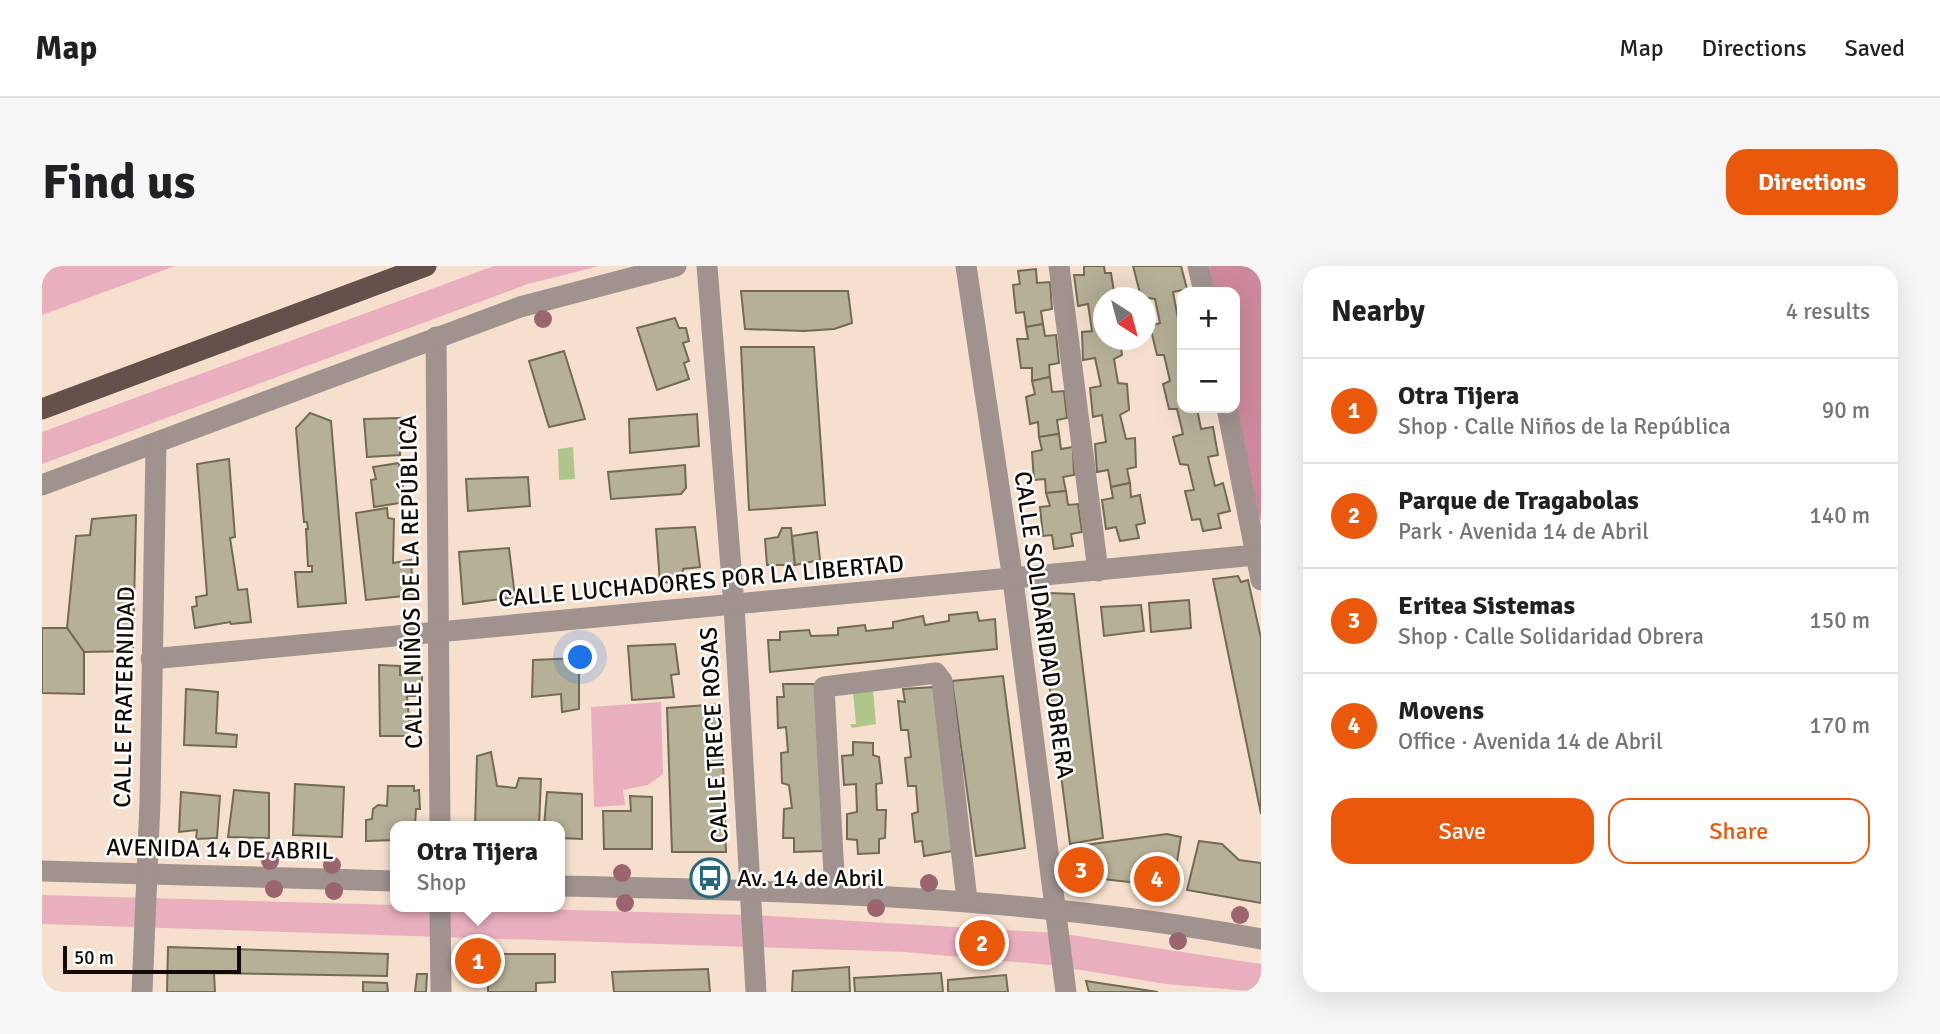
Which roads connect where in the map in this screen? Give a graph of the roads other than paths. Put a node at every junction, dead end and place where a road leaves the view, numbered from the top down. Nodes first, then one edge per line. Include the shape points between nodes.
1 (426, 266) edge
2 (676, 266) edge
3 (707, 266) edge
4 (966, 266) edge
5 (1059, 266) edge
6 (1198, 266) edge
7 (1203, 287) edge
8 (436, 337) junction
9 (42, 409) edge
10 (1228, 413) edge
11 (156, 444) junction
12 (42, 485) edge
13 (1256, 555) junction
14 (1098, 571) junction
15 (1013, 579) junction
16 (1261, 580) edge
17 (734, 606) junction
18 (436, 630) junction
19 (151, 659) junction
20 (440, 821) edge
21 (42, 871) edge
22 (148, 874) junction
23 (390, 881) edge
24 (565, 886) edge
25 (751, 890) junction
26 (835, 893) junction
27 (967, 900) junction
28 (1056, 911) junction
29 (440, 912) edge
30 (1261, 939) edge
31 (142, 992) edge
32 (441, 992) edge
33 (756, 992) edge
34 (1066, 992) edge

1 - 9 main road
2 - 8 street via 520,307
3 - 17 street, CALLE TRECE ROSAS
4 - 15 street, CALLE SOLIDARIDAD OBRERA
5 - 14 street
6 - 7 street
8 - 11 street
8 - 18 street, CALLE NIÑOS DE LA REPÚBLICA
10 - 13 street
11 - 12 street
11 - 19 street, CALLE FRATERNIDAD
13 - 14 street, CALLE LUCHADORES POR LA LIBERTAD
13 - 16 street
14 - 15 street, CALLE LUCHADORES POR LA LIBERTAD
15 - 17 street, CALLE LUCHADORES POR LA LIBERTAD
15 - 28 street, CALLE SOLIDARIDAD OBRERA
17 - 18 street, CALLE LUCHADORES POR LA LIBERTAD
17 - 25 street, CALLE TRECE ROSAS
18 - 19 street, CALLE LUCHADORES POR LA LIBERTAD
18 - 20 street, CALLE NIÑOS DE LA REPÚBLICA
19 - 22 street, CALLE FRATERNIDAD
21 - 22 street, AVENIDA 14 DE ABRIL
22 - 23 street, AVENIDA 14 DE ABRIL
22 - 31 street, CALLE FRATERNIDAD
24 - 25 street
25 - 26 street
25 - 33 street, CALLE TRECE ROSAS
26 - 27 street
26 - 27 street via 824,687 936,673 942,681
27 - 28 street
28 - 30 street
28 - 34 street, CALLE SOLIDARIDAD OBRERA
29 - 32 street

